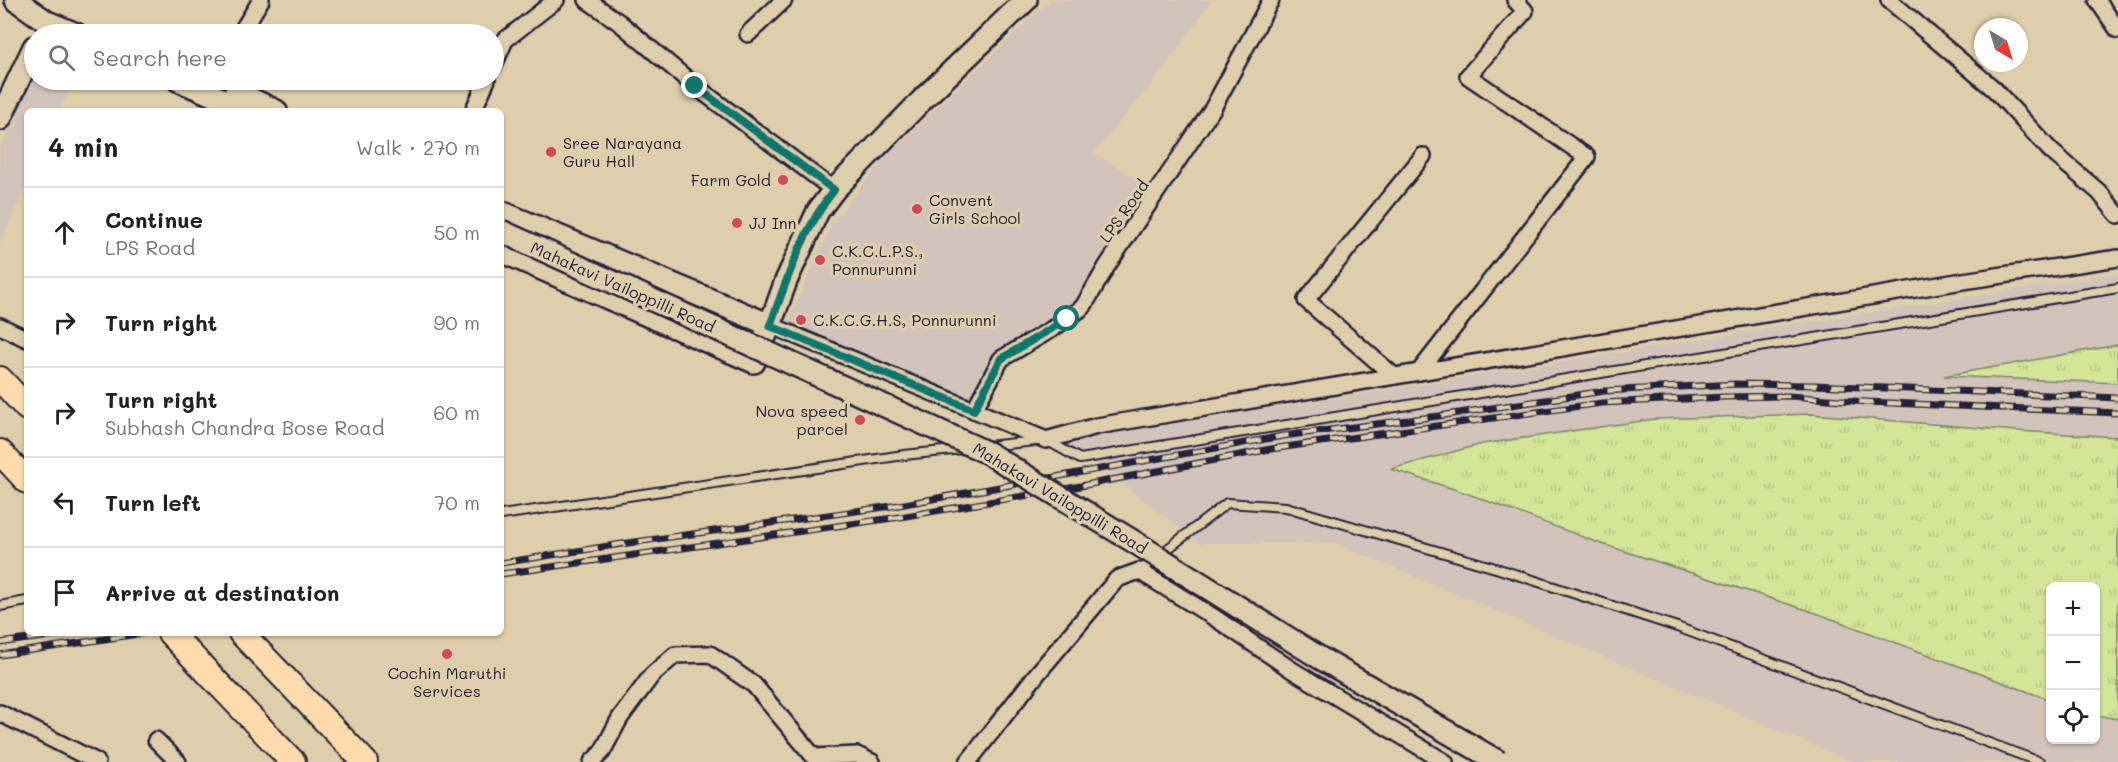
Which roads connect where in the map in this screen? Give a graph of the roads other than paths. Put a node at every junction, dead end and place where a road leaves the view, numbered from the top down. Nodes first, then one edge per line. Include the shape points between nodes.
1 (16, 0) edge
2 (261, 0) edge
3 (556, 0) edge
4 (587, 0) edge
5 (784, 0) edge
6 (1026, 0) edge
7 (1271, 0) edge
8 (1515, 0) edge
9 (1889, 0) edge
10 (2097, 0) edge
11 (40, 24) edge
12 (246, 24) edge
13 (2118, 30) edge
14 (748, 34) dead end
15 (504, 42) edge
16 (24, 68) edge
17 (482, 90) edge
18 (214, 95) edge
19 (242, 108) edge
20 (270, 108) edge
21 (474, 108) edge
22 (0, 118) edge
23 (1423, 156) dead end
24 (834, 190) junction
25 (504, 213) edge
26 (2118, 215) edge
27 (504, 232) edge
28 (504, 252) edge
29 (2118, 258) edge
30 (2118, 288) edge
31 (0, 326) edge
32 (770, 326) junction
33 (24, 338) edge
34 (1419, 372) junction
35 (1394, 376) junction
36 (0, 379) edge
37 (24, 405) edge
38 (974, 410) junction
39 (1046, 440) junction
40 (0, 452) edge
41 (24, 478) edge
42 (504, 514) edge
43 (1139, 571) junction
44 (24, 602) edge
45 (0, 606) edge
46 (173, 636) edge
47 (244, 636) edge
48 (0, 713) edge
49 (156, 740) dead end
50 (97, 762) edge
51 (178, 762) edge
52 (293, 762) edge
53 (365, 762) edge
54 (592, 762) edge
55 (872, 762) edge
56 (968, 762) edge
57 (1445, 762) edge
58 (1499, 762) edge
59 (2040, 762) edge

1 - 11 main road
2 - 12 street
3 - 15 street
4 - 24 street
5 - 14 street
6 - 24 main road
7 - 38 street, LPS Road via 1213,108 1083,308 1001,359
8 - 34 street via 1525,11 1468,76 1587,157
9 - 26 street via 1994,89
10 - 13 street
16 - 22 main road
17 - 21 street
18 - 19 main road
18 - 20 main road via 234,91
23 - 35 street via 1306,300
24 - 32 main road via 818,211
25 - 32 main road
27 - 58 main road, Mahakavi Vailoppilli Road, bridge via 988,453 1320,658
28 - 32 main road via 753,362
29 - 34 street
30 - 39 lane via 1080,459
31 - 33 street
32 - 38 street
34 - 35 street
35 - 39 street via 1097,426
36 - 37 highway
38 - 39 street
39 - 42 lane via 903,455
40 - 41 highway
43 - 56 street via 1117,579
43 - 57 street
43 - 59 lane via 1227,503 1286,507 1499,569 1677,627
44 - 45 lane
46 - 52 highway
47 - 53 highway
48 - 50 street
49 - 51 street
54 - 55 street via 652,675 675,655 710,654 754,685 814,757 857,755

